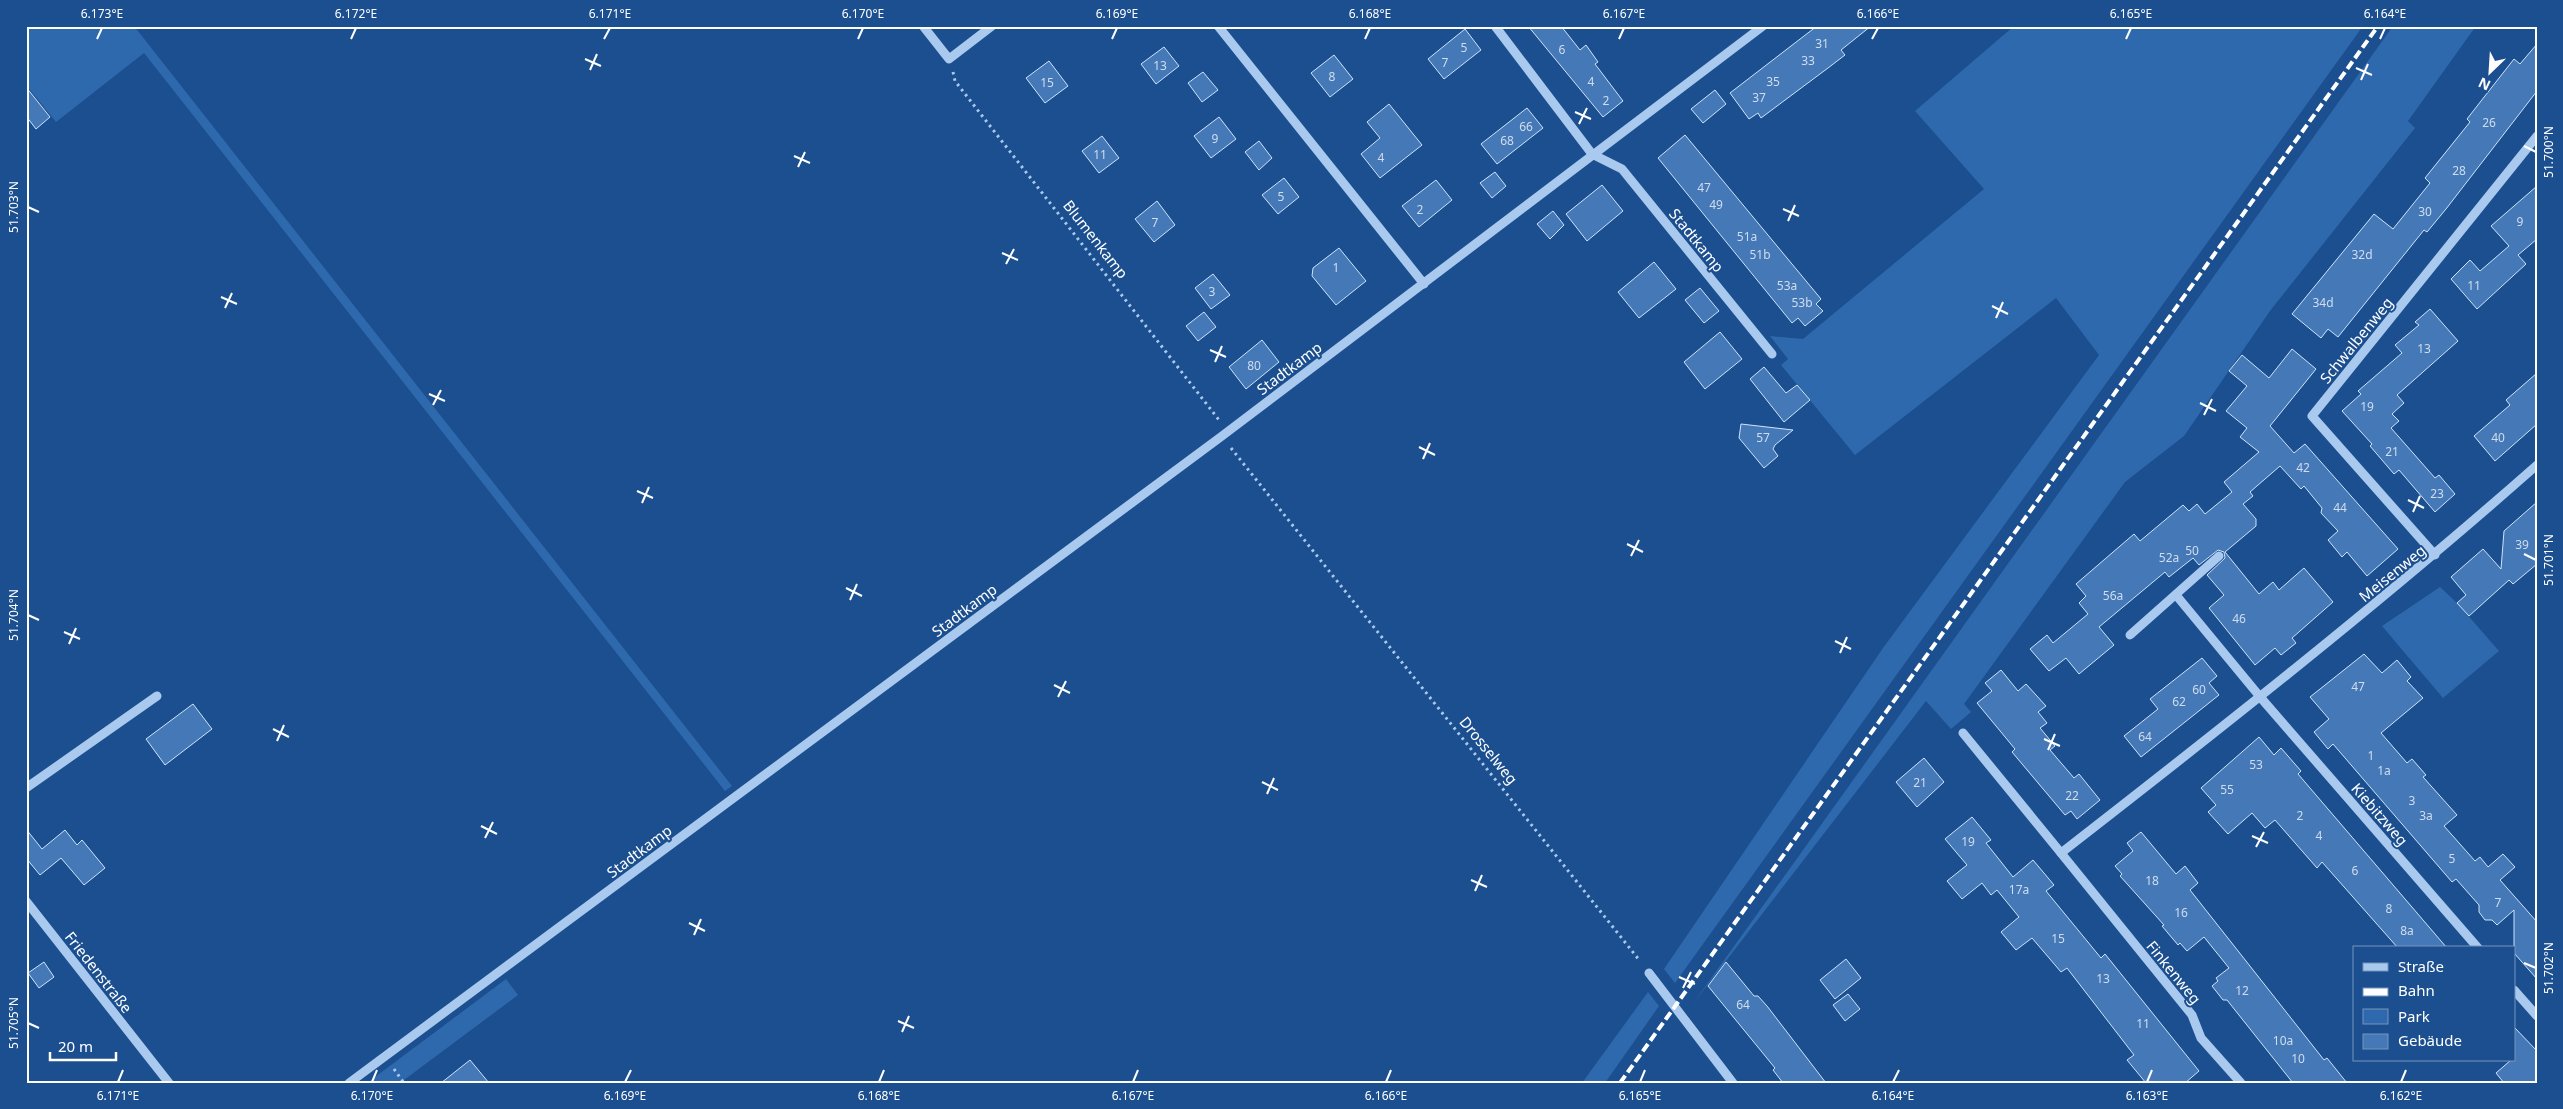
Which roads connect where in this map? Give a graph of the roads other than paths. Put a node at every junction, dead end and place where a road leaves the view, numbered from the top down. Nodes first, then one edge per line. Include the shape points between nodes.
1 (923, 26) edge
2 (992, 26) edge
3 (1218, 26) edge
4 (1495, 26) edge
5 (1763, 26) edge
6 (2537, 136) edge
7 (1592, 154) junction
8 (1424, 284) junction
9 (1772, 354) dead end
10 (2537, 465) edge
11 (2435, 555) junction
12 (2219, 556) dead end
13 (2176, 595) junction
14 (2130, 635) dead end
15 (157, 696) dead end
16 (2261, 698) junction
17 (1963, 733) dead end
18 (26, 788) edge
19 (2061, 853) junction
20 (26, 901) edge
21 (2476, 946) edge
22 (1649, 973) road end
23 (2516, 992) edge
24 (2537, 1016) edge
25 (169, 1083) edge
26 (349, 1083) edge
27 (1734, 1083) edge
28 (2241, 1083) edge

1 - 2 street via 949,59
3 - 8 street
4 - 7 street
5 - 7 street, Stadtkamp
6 - 11 street, Schwalbenweg via 2312,416
7 - 8 street, Stadtkamp
7 - 9 street, Stadtkamp via 1622,169
8 - 26 street, Stadtkamp
10 - 11 street, Meisenweg
11 - 16 street, Meisenweg
12 - 13 street
13 - 14 street
13 - 16 street
15 - 18 street
16 - 19 street, Meisenweg
16 - 21 street, Kiebitzweg
17 - 19 street
19 - 28 street, Finkenweg via 2192,1015 2201,1038
20 - 25 street, Friedenstraße
22 - 27 street
23 - 24 street

